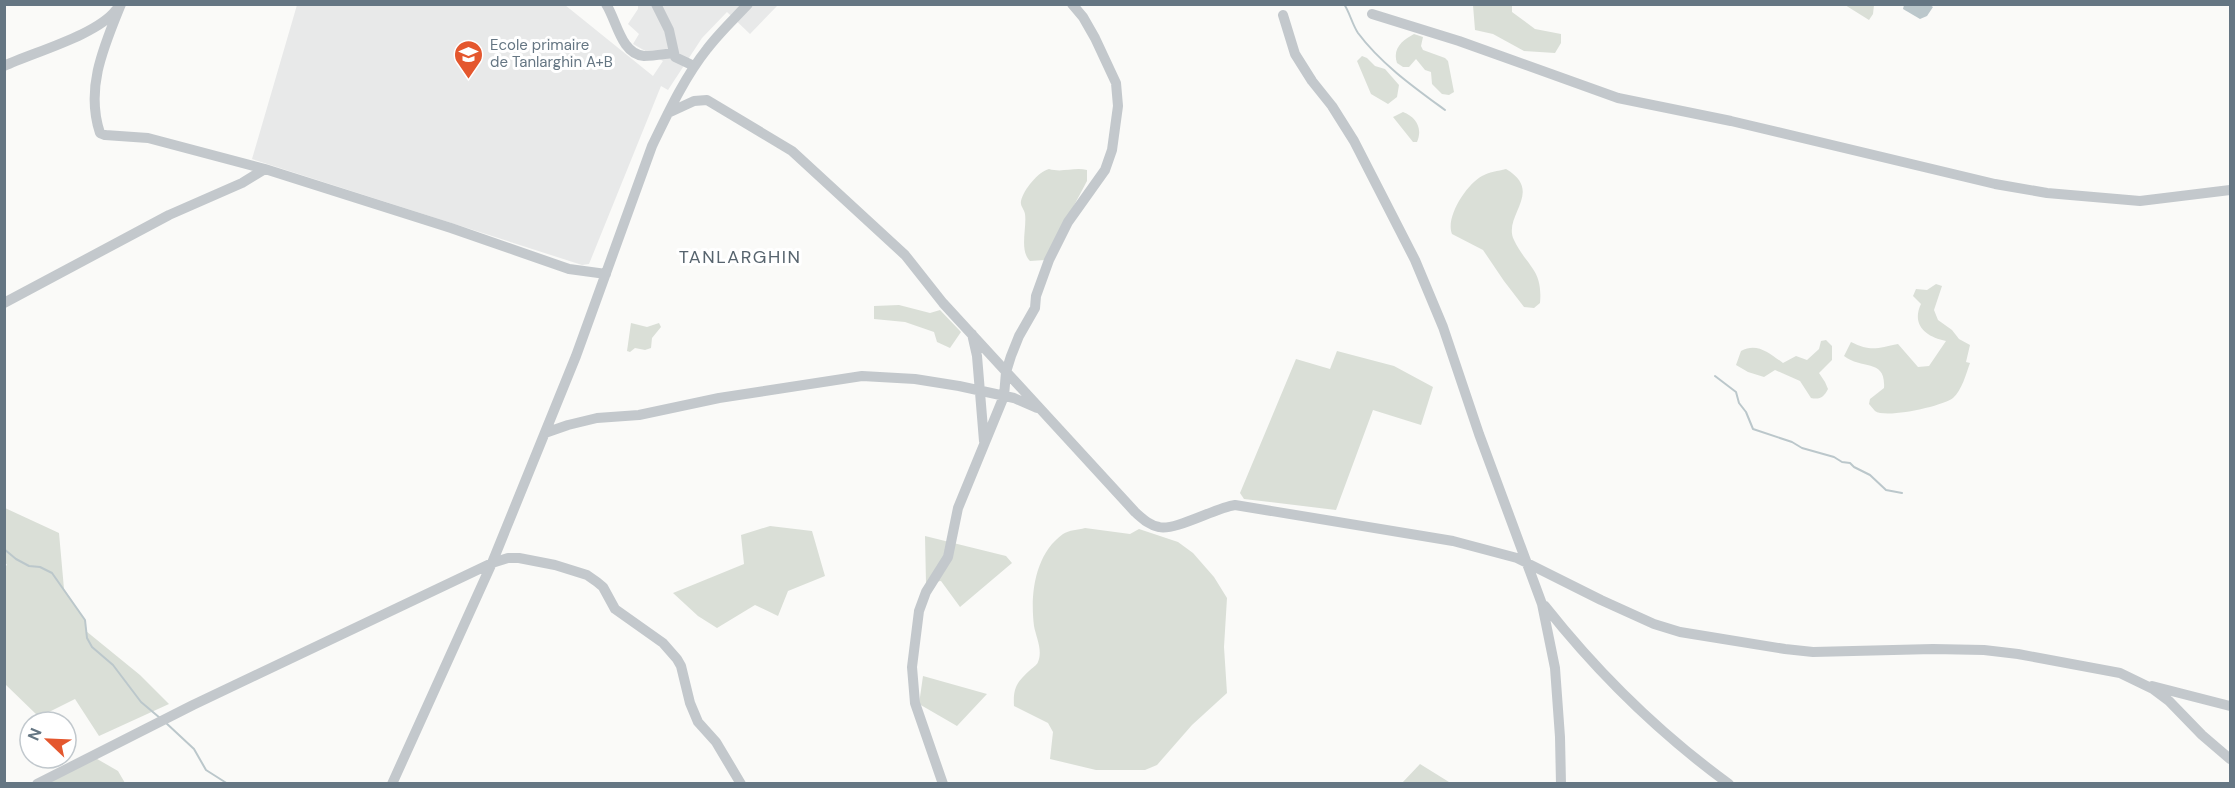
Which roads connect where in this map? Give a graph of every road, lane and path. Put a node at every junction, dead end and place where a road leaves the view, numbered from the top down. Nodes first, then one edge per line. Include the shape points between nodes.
1 (121, 4) edge
2 (606, 4) edge
3 (656, 4) edge
4 (748, 4) edge
5 (1072, 4) edge
6 (1372, 14) dead end
7 (1283, 15) dead end
8 (673, 53) junction
9 (4, 66) edge
10 (694, 66) junction
11 (668, 113) junction
12 (264, 169) junction
13 (2230, 190) edge
14 (606, 274) junction
15 (4, 303) edge
16 (972, 334) junction
17 (1006, 372) junction
18 (979, 390) junction
19 (1004, 396) junction
20 (1040, 409) junction
21 (545, 433) junction
22 (984, 446) junction
23 (492, 563) junction
24 (1526, 563) junction
25 (1542, 604) junction
26 (2145, 684) junction
27 (2230, 706) edge
28 (2230, 759) edge
29 (37, 783) edge
30 (392, 783) edge
31 (741, 783) edge
32 (944, 783) edge
33 (1561, 783) edge
34 (1729, 783) edge

1 - 9 street via 104,22
1 - 12 street via 98,61 95,87 100,133 148,138
2 - 8 street via 631,51 646,56
3 - 8 street via 669,30
4 - 10 street
5 - 17 street via 1095,38 1116,83 1118,106 1113,150 1105,170 1068,222 1049,260 1035,308 1019,336
6 - 13 street via 1618,98 1742,123 1995,184 2047,194 2140,201
7 - 24 street via 1295,54 1354,141 1415,260 1443,327
8 - 10 street
10 - 11 street
11 - 14 street via 652,146
11 - 16 street via 694,101 707,100 792,151 904,255
12 - 14 street via 569,269
12 - 15 street
14 - 21 street
16 - 17 street
16 - 18 street
17 - 19 street
17 - 20 street
18 - 19 street
18 - 21 street via 915,379 862,376 718,398 639,415 597,418
18 - 22 street
19 - 20 street
19 - 22 street
20 - 24 street via 1135,513 1158,527 1167,528 1235,505 1453,541
21 - 23 street
22 - 32 street via 958,508 948,557 919,611 913,657 915,703
23 - 29 street
23 - 30 street
23 - 31 street via 519,558 555,565 587,575 603,587 615,609 663,643 677,659 698,722 716,742
24 - 25 street
24 - 26 street via 1611,605 1680,632 1813,651 1984,650 2120,673
25 - 33 street via 1556,668
25 - 34 street via 1623,696
26 - 27 street
26 - 28 street via 2169,700

